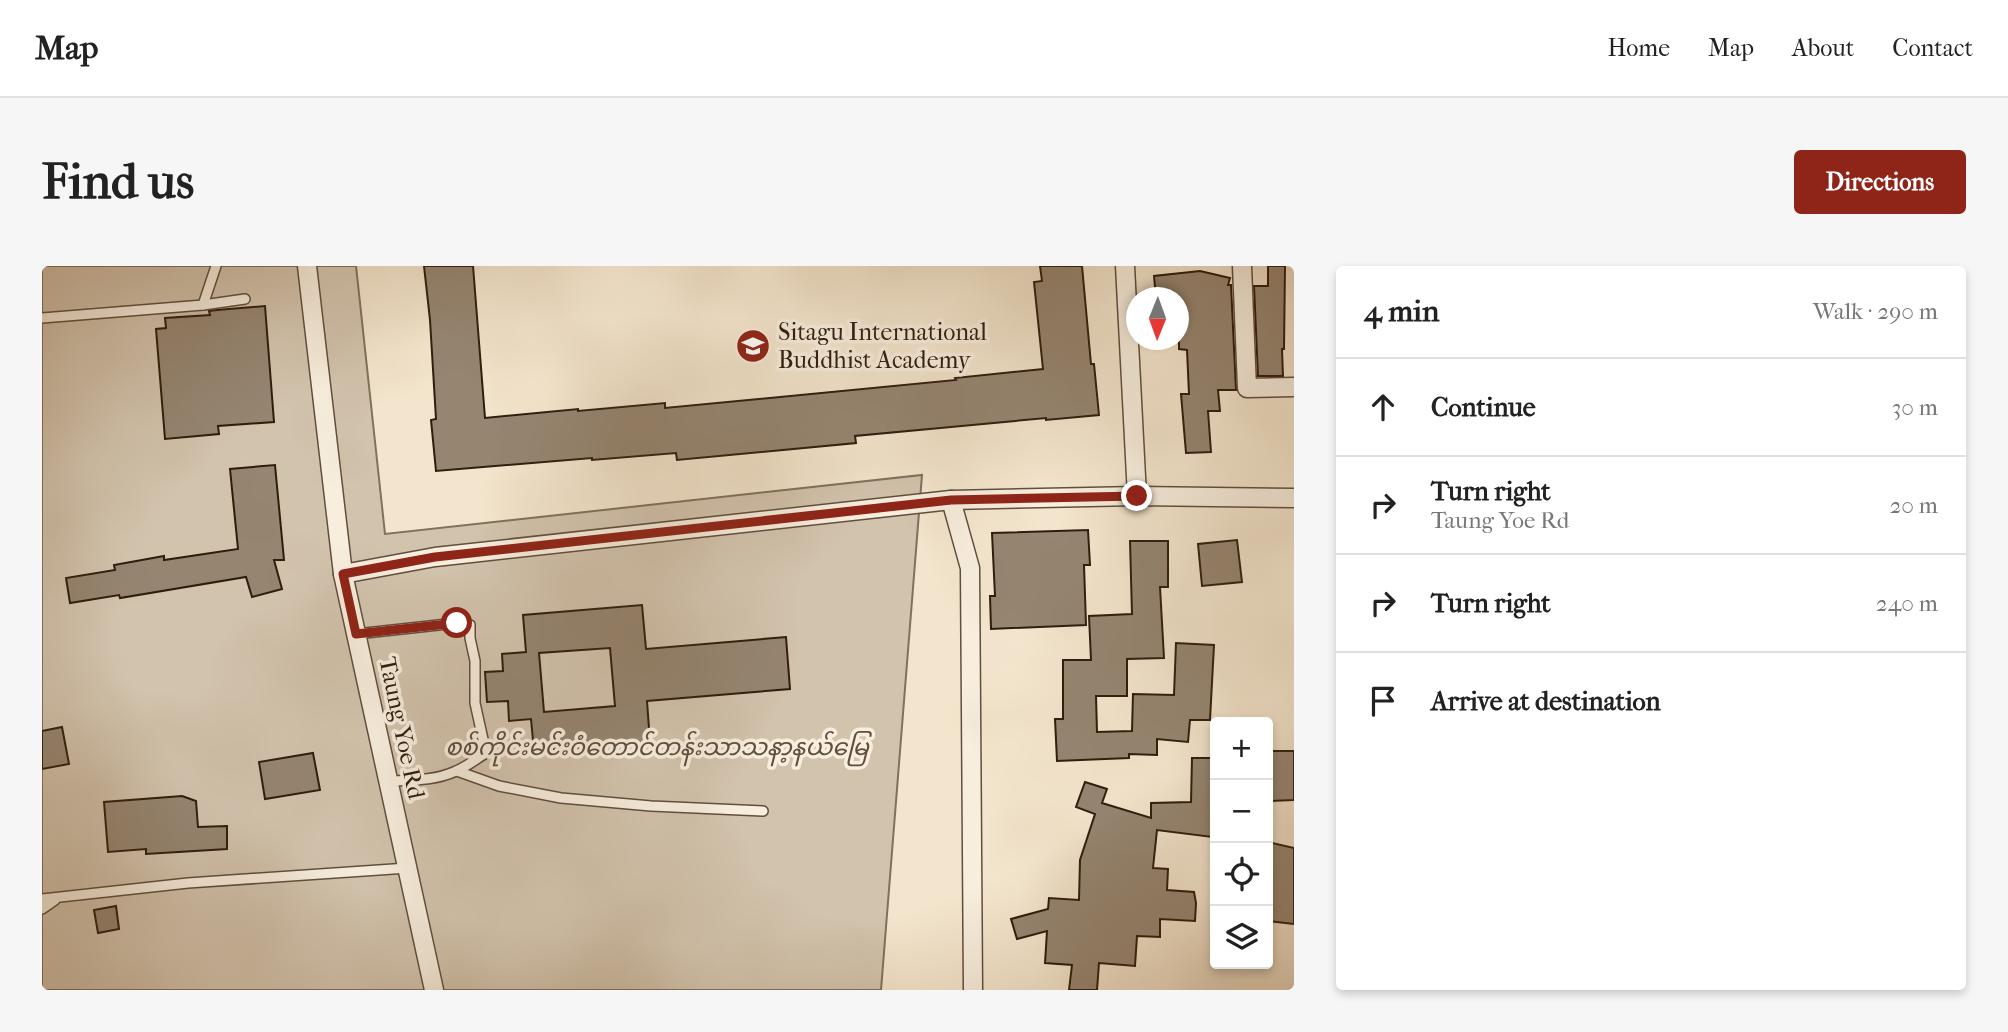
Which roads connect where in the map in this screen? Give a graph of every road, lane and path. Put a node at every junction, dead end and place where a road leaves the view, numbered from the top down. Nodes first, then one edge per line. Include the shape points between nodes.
1 (216, 266) edge
2 (307, 266) edge
3 (1125, 266) edge
4 (1242, 266) edge
5 (245, 299) dead end
6 (203, 305) junction
7 (42, 318) edge
8 (1294, 387) edge
9 (1137, 496) junction
10 (1294, 498) edge
11 (951, 500) junction
12 (343, 574) junction
13 (356, 634) junction
14 (457, 771) junction
15 (388, 781) junction
16 (763, 811) dead end
17 (408, 868) junction
18 (42, 899) edge
19 (57, 899) junction
20 (42, 909) edge
21 (434, 990) edge
22 (973, 990) edge

1 - 6 lane
2 - 12 street, Taung Yoe Rd
3 - 9 street
4 - 8 street via 1247,388
5 - 6 lane
6 - 7 lane
9 - 10 street
9 - 11 street
11 - 12 street via 435,557
11 - 22 street via 970,568
12 - 13 street, Taung Yoe Rd
13 - 14 lane via 470,625 474,703 486,753
13 - 15 street, Taung Yoe Rd
14 - 15 lane via 424,780
14 - 16 lane via 499,786 561,798
15 - 17 street, Taung Yoe Rd
17 - 19 lane via 188,883
17 - 21 street, Taung Yoe Rd
18 - 19 lane
19 - 20 lane

